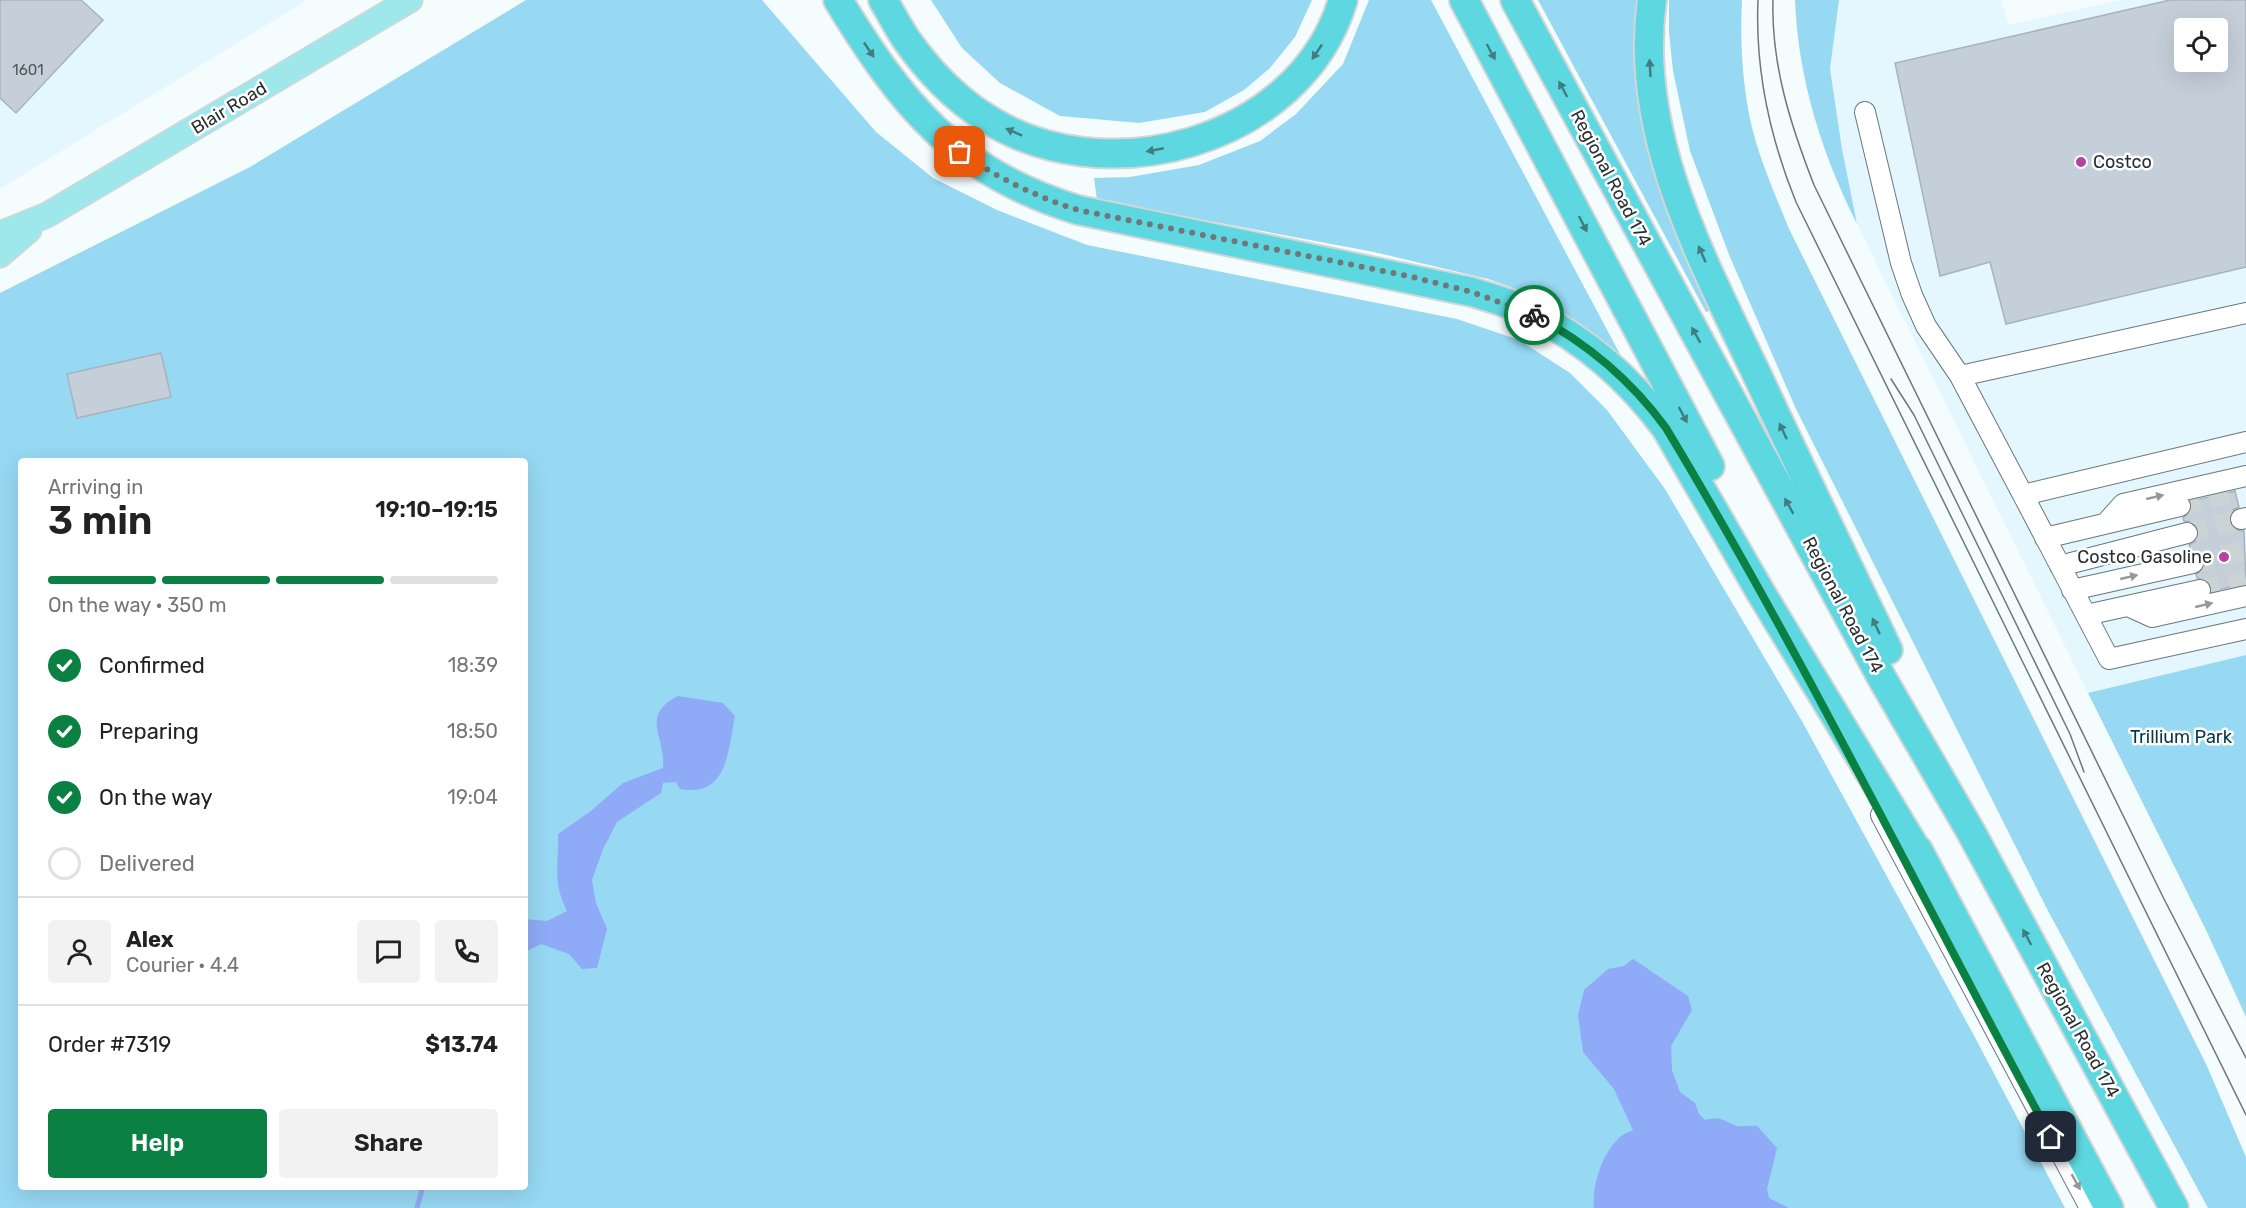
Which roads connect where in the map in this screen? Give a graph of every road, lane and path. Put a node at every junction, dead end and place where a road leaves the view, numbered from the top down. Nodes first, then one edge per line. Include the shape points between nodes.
1 (410, 0) edge
2 (838, 0) edge
3 (1342, 0) edge
4 (1464, 0) edge
5 (1515, 0) edge
6 (1652, 0) edge
7 (887, 4) edge
8 (1864, 112) dead end
9 (47, 215) junction
10 (0, 234) edge
11 (0, 255) edge
12 (2246, 314) edge
13 (1960, 376) junction
14 (2246, 442) edge
15 (2242, 486) edge
16 (2023, 495) junction
17 (2180, 506) tunnel mouth
18 (2106, 523) junction
19 (2187, 533) tunnel mouth
20 (2045, 538) junction
21 (2193, 563) tunnel mouth
22 (2060, 566) junction
23 (2072, 590) junction
24 (2200, 590) tunnel mouth
25 (1761, 594) junction
26 (2246, 596) edge
27 (2128, 606) junction
28 (2086, 615) junction
29 (2246, 629) edge
30 (1971, 832) junction
31 (1927, 867) junction
32 (2090, 1208) edge
33 (2109, 1208) edge
34 (2176, 1208) edge

1 - 9 main road, Blair Road
2 -> 25 highway via 887,76 925,121 977,164 1036,195 1089,212 1472,292 1527,311 1563,332 1609,365 1650,406
3 -> 7 highway via 1330,33 1317,53 1290,85 1257,111 1196,140 1135,153 1069,151 1028,139 984,117 935,76 905,38
4 -> 31 highway
30 -> 5 highway, Regional Road 174 via 1883,680
30 -> 6 highway via 1688,224 1668,170 1654,109 1649,56
8 - 13 lane via 1911,295 1926,326
9 - 10 main road, Blair Road
9 - 11 main road, Blair Road
12 - 13 lane
13 - 16 lane
14 - 16 lane
18 -> 15 lane via 2123,504
16 - 20 lane
17 - 18 lane
18 - 20 lane
19 - 22 lane
20 - 22 lane
23 -> 21 lane
22 - 23 lane
23 - 28 lane
24 - 27 lane
25 - 31 highway
25 -> 32 lane
27 -> 26 lane via 2152,617
27 - 28 lane
28 - 29 lane via 2109,659
34 -> 30 highway, Regional Road 174
31 - 33 highway

